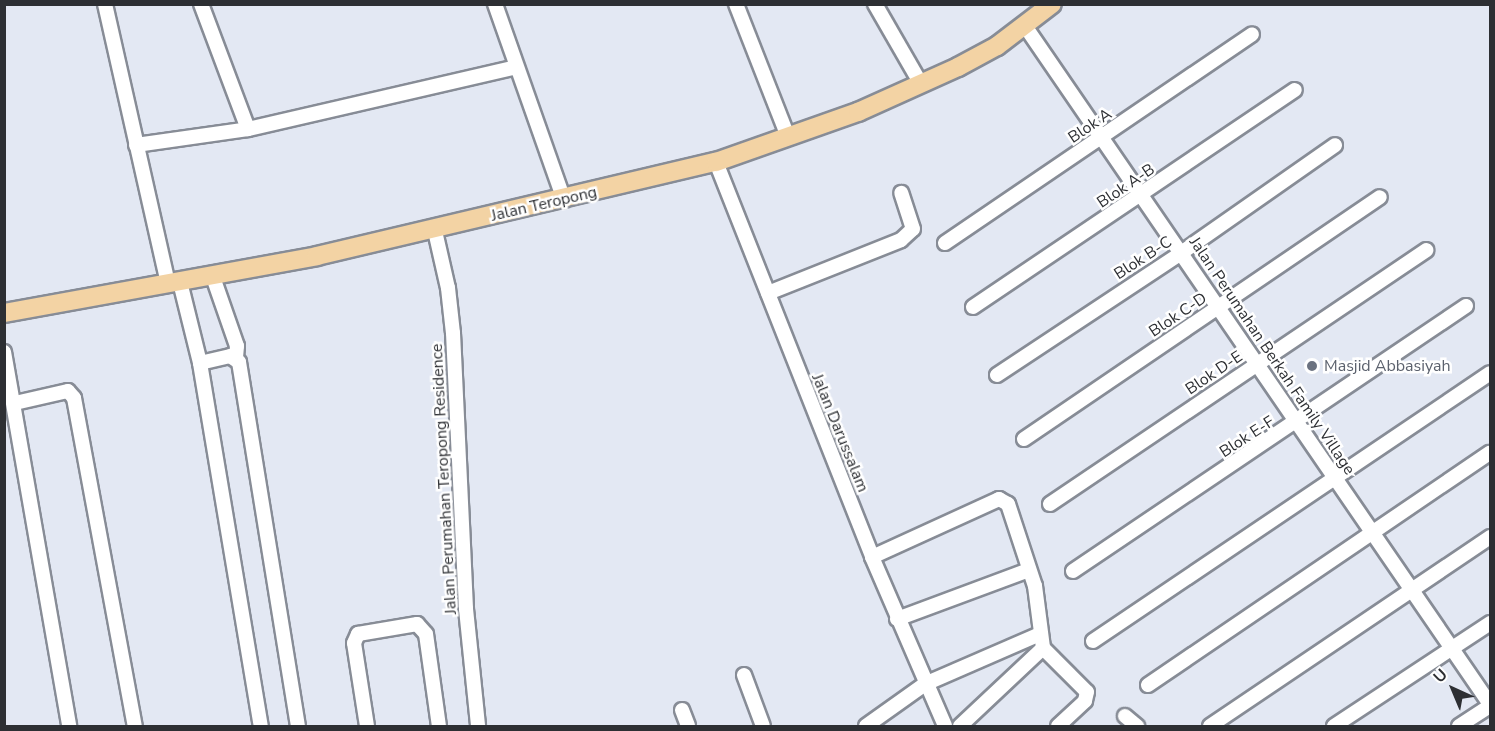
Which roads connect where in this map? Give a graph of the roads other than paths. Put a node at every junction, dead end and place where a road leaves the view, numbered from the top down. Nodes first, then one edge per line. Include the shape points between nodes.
1 (105, 4) edge
2 (201, 4) edge
3 (495, 4) edge
4 (736, 4) edge
5 (875, 4) edge
6 (1052, 4) edge
7 (1025, 26) junction
8 (1252, 34) dead end
9 (516, 67) junction
10 (921, 84) junction
11 (1295, 90) dead end
12 (249, 129) junction
13 (788, 136) junction
14 (1102, 138) junction
15 (136, 145) junction
16 (1335, 146) dead end
17 (716, 162) junction
18 (901, 193) dead end
19 (1142, 196) junction
20 (1380, 197) dead end
21 (564, 200) junction
22 (435, 231) junction
23 (945, 243) dead end
24 (1426, 250) dead end
25 (1181, 253) junction
26 (213, 277) junction
27 (174, 283) junction
28 (768, 293) junction
29 (1466, 306) dead end
30 (973, 307) dead end
31 (1218, 307) junction
32 (4, 313) edge
33 (4, 352) edge
34 (236, 358) junction
35 (200, 363) junction
36 (1257, 364) junction
37 (1491, 373) edge
38 (997, 375) dead end
39 (15, 403) junction
40 (1298, 423) junction
41 (1024, 439) dead end
42 (1491, 453) edge
43 (1335, 478) junction
44 (1050, 504) dead end
45 (1373, 533) junction
46 (1491, 537) edge
47 (872, 557) junction
48 (1029, 570) junction
49 (1073, 571) dead end
50 (1412, 589) junction
51 (897, 619) junction
52 (1491, 623) edge
53 (1040, 634) junction
54 (1093, 641) dead end
55 (1043, 648) junction
56 (1452, 649) junction
57 (744, 675) dead end
58 (925, 684) junction
59 (1148, 685) dead end
60 (1491, 705) edge
61 (682, 710) dead end
62 (1125, 716) dead end
63 (941, 720) edge
64 (69, 726) edge
65 (135, 726) edge
66 (261, 726) edge
67 (298, 726) edge
68 (367, 726) edge
69 (439, 726) edge
70 (478, 726) edge
71 (688, 726) edge
72 (763, 726) edge
73 (866, 726) edge
74 (960, 726) edge
75 (1058, 726) edge
76 (1137, 726) edge
77 (1210, 726) edge
78 (1334, 726) edge
79 (1459, 726) edge

1 - 15 street
2 - 12 street
3 - 9 street
4 - 13 street
5 - 10 street
6 - 7 main road, Jalan Teropong
7 - 10 main road, Jalan Teropong via 997,46
7 - 14 street, Jalan Perumahan Berkah Family Village
8 - 14 street, Blok A
9 - 12 street
9 - 21 street
10 - 13 main road, Jalan Teropong
11 - 19 street, Blok A-B
12 - 15 street
13 - 17 main road, Jalan Teropong
14 - 19 street, Jalan Perumahan Berkah Family Village
14 - 23 street, Blok A
15 - 27 street
16 - 25 street, Blok B-C
17 - 21 main road, Jalan Teropong
17 - 28 street, Jalan Darussalam
18 - 28 street via 913,230 901,240
19 - 25 street, Jalan Perumahan Berkah Family Village
19 - 30 street, Blok A-B
20 - 31 street, Blok C-D
21 - 22 main road, Jalan Teropong
22 - 26 main road, Jalan Teropong
22 - 70 street, Jalan Perumahan Teropong Residence via 453,333 466,609
24 - 36 street, Blok D-E
25 - 31 street, Jalan Perumahan Berkah Family Village
25 - 38 street, Blok B-C
26 - 27 main road, Jalan Teropong
26 - 34 street via 237,346
27 - 32 main road, Jalan Teropong
27 - 35 street
28 - 47 street, Jalan Darussalam
29 - 40 street, Blok E-F
31 - 36 street, Jalan Perumahan Berkah Family Village
31 - 41 street, Blok C-D
33 - 39 street
34 - 35 street
34 - 67 street
35 - 66 street
36 - 40 street, Jalan Perumahan Berkah Family Village
36 - 44 street, Blok D-E
37 - 43 street
39 - 64 street
39 - 65 street via 68,391 74,398
40 - 43 street, Jalan Perumahan Berkah Family Village
40 - 49 street, Blok E-F
42 - 45 street
43 - 45 street, Jalan Perumahan Berkah Family Village
43 - 54 street
45 - 50 street, Jalan Perumahan Berkah Family Village
45 - 59 street
46 - 50 street
47 - 48 street via 1004,499
47 - 51 street, Jalan Darussalam
48 - 51 street
48 - 53 street via 1038,596
50 - 56 street, Jalan Perumahan Berkah Family Village
50 - 77 street
51 - 58 street, Jalan Darussalam
52 - 56 street
53 - 55 street
53 - 58 street
55 - 74 street
55 - 75 street via 1087,692 1085,701
56 - 60 street, Jalan Perumahan Berkah Family Village
56 - 78 street
57 - 72 street
58 - 63 street, Jalan Darussalam
58 - 73 street
60 - 79 street
61 - 71 street
62 - 76 street
68 - 69 street via 354,643 358,634 417,624 426,634

